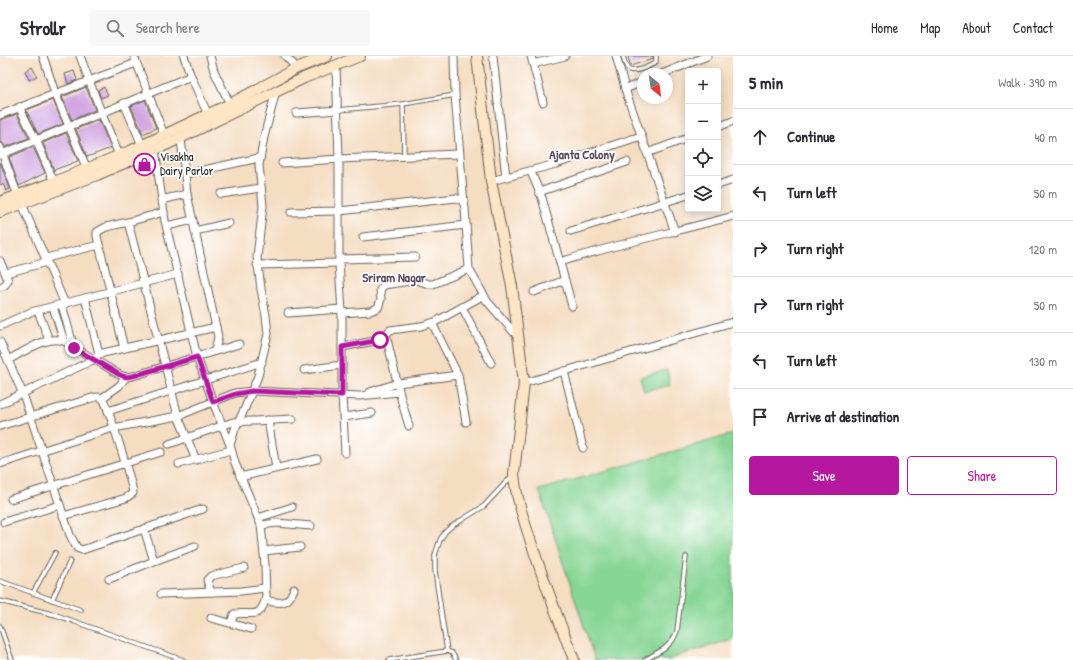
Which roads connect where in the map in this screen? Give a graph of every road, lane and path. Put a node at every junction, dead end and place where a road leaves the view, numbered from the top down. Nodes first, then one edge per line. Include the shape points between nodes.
1 (43, 56) edge
2 (80, 56) edge
3 (184, 56) edge
4 (210, 56) edge
5 (285, 56) edge
6 (327, 56) edge
7 (360, 56) edge
8 (454, 56) edge
9 (477, 56) edge
10 (493, 56) edge
11 (531, 56) edge
12 (565, 56) edge
13 (616, 56) edge
14 (623, 56) edge
15 (656, 56) edge
16 (707, 56) edge
17 (135, 59) edge
18 (533, 64) junction
19 (336, 65) junction
20 (297, 68) junction
21 (673, 70) edge
22 (191, 76) junction
23 (90, 80) junction
24 (637, 84) edge
25 (625, 89) junction
26 (270, 91) junction
27 (56, 93) junction
28 (148, 94) junction
29 (455, 95) junction
30 (543, 102) dead end
31 (124, 103) junction
32 (230, 104) junction
33 (403, 104) junction
34 (19, 107) junction
35 (338, 110) junction
36 (101, 112) junction
37 (296, 113) dead end
38 (0, 115) edge
39 (208, 115) junction
40 (733, 121) edge
41 (70, 125) junction
42 (721, 126) edge
43 (641, 136) junction
44 (181, 138) junction
45 (685, 139) edge
46 (36, 140) junction
47 (166, 140) junction
48 (142, 145) junction
49 (155, 150) junction
50 (1, 152) edge
51 (648, 153) junction
52 (460, 154) junction
53 (119, 155) junction
54 (404, 157) junction
55 (260, 158) junction
56 (339, 159) junction
57 (628, 162) dead end
58 (282, 163) dead end
59 (87, 169) junction
60 (531, 172) junction
61 (185, 174) junction
62 (506, 177) junction
63 (733, 180) edge
64 (491, 181) junction
65 (54, 182) junction
66 (721, 184) edge
67 (261, 188) junction
68 (539, 192) junction
69 (187, 194) junction
70 (221, 194) dead end
71 (685, 196) edge
72 (20, 200) junction
73 (162, 200) junction
74 (0, 202) edge
75 (664, 202) junction
76 (464, 204) junction
77 (339, 211) junction
78 (0, 212) edge
79 (164, 212) junction
80 (291, 212) dead end
81 (733, 216) edge
82 (193, 220) junction
83 (128, 222) junction
84 (229, 224) dead end
85 (466, 225) junction
86 (166, 226) junction
87 (195, 231) junction
88 (571, 231) dead end
89 (675, 232) junction
90 (363, 237) dead end
91 (99, 245) junction
92 (415, 257) dead end
93 (46, 260) junction
94 (0, 261) edge
95 (339, 261) junction
96 (560, 262) junction
97 (257, 265) junction
98 (469, 268) junction
99 (6, 273) junction
100 (178, 274) junction
101 (565, 280) junction
102 (143, 283) junction
103 (0, 288) edge
104 (111, 291) junction
105 (534, 292) dead end
106 (484, 295) junction
107 (85, 298) junction
108 (63, 304) junction
109 (572, 306) dead end
110 (53, 307) junction
111 (462, 307) junction
112 (38, 311) junction
113 (342, 311) junction
114 (288, 312) dead end
115 (733, 322) edge
116 (432, 323) junction
117 (0, 326) edge
118 (216, 326) junction
119 (191, 333) junction
120 (386, 335) junction
121 (518, 338) junction
122 (49, 340) junction
123 (158, 340) junction
124 (64, 341) junction
125 (0, 342) edge
126 (239, 344) dead end
127 (342, 347) junction
128 (74, 348) junction
129 (124, 348) junction
130 (215, 351) junction
131 (100, 354) junction
132 (197, 357) junction
133 (8, 360) junction
134 (93, 360) junction
135 (262, 362) junction
136 (491, 363) dead end
137 (342, 365) junction
138 (164, 367) junction
139 (304, 370) dead end
140 (564, 371) junction
141 (458, 375) junction
142 (126, 377) junction
143 (205, 379) junction
144 (398, 383) junction
145 (524, 384) junction
146 (171, 390) junction
147 (252, 391) junction
148 (399, 392) junction
149 (23, 394) junction
150 (342, 395) junction
151 (359, 396) junction
152 (102, 398) junction
153 (213, 402) junction
154 (0, 404) edge
155 (108, 411) junction
156 (372, 412) dead end
157 (31, 416) junction
158 (178, 416) junction
159 (344, 417) junction
160 (293, 419) dead end
161 (239, 420) junction
162 (268, 420) junction
163 (466, 422) dead end
164 (222, 425) junction
165 (0, 426) edge
166 (409, 426) dead end
167 (114, 428) junction
168 (186, 438) junction
169 (169, 444) dead end
170 (231, 447) junction
171 (583, 448) dead end
172 (42, 451) junction
173 (161, 452) dead end
174 (346, 453) dead end
175 (317, 459) dead end
176 (196, 460) junction
177 (0, 464) edge
178 (125, 464) junction
179 (179, 464) dead end
180 (276, 468) junction
181 (514, 474) junction
182 (240, 477) junction
183 (54, 487) junction
184 (11, 499) dead end
185 (60, 505) junction
186 (292, 507) dead end
187 (203, 509) dead end
188 (63, 516) junction
189 (260, 521) junction
190 (4, 522) dead end
191 (311, 526) dead end
192 (144, 530) junction
193 (195, 546) dead end
194 (300, 547) dead end
195 (264, 551) junction
196 (55, 553) dead end
197 (686, 557) dead end
198 (154, 561) junction
199 (70, 562) dead end
200 (244, 568) dead end
201 (109, 579) dead end
202 (0, 581) edge
203 (265, 588) junction
204 (294, 589) dead end
205 (211, 592) junction
206 (33, 593) junction
207 (161, 594) dead end
208 (266, 598) junction
209 (52, 600) junction
210 (0, 601) edge
211 (81, 610) dead end
212 (211, 618) dead end
213 (230, 623) junction
214 (0, 626) edge
215 (251, 629) dead end
216 (447, 651) junction
217 (12, 660) edge
218 (183, 660) edge
219 (388, 660) edge
220 (456, 660) edge
221 (574, 660) edge
222 (646, 660) edge

1 - 27 street
2 - 23 street
3 - 22 street
4 - 32 street via 214,71
5 - 20 street
6 - 20 main road
7 - 19 main road
8 - 29 street
9 - 64 main road
10 - 62 street
11 - 18 street
12 - 18 street
13 - 25 street
14 - 15 lane via 627,67 635,71 652,65 656,62
16 - 21 street
17 - 23 street
17 - 28 street
18 - 30 street
19 - 26 main road
19 - 35 street
20 - 26 main road
22 - 28 street
22 - 39 street
23 - 27 street
23 - 36 street
24 - 25 street
25 - 43 street
26 - 32 main road
26 - 44 main road
26 - 55 street
27 - 34 street
27 - 41 street
28 - 31 street
28 - 47 street
29 - 33 lane
29 - 52 street
31 - 36 street
31 - 48 street
32 - 39 main road
33 - 35 lane
33 - 54 lane
34 - 38 street
34 - 46 street
35 - 37 street
35 - 56 street
36 - 41 street
36 - 53 street
39 - 47 main road
40 - 42 street
41 - 46 street
41 - 59 street
43 - 51 street
43 - 60 street
44 - 47 main road
44 - 61 street
45 - 51 street
46 - 50 street
46 - 65 street
47 - 48 main road
47 - 49 main road
48 - 53 main road
49 - 72 main road via 90,178
49 - 73 street
50 - 72 street
51 - 75 street
52 - 54 street
52 - 76 street
53 - 59 main road
54 - 56 street
55 - 61 street
55 - 67 street
56 - 58 street
56 - 77 street
57 - 68 street
59 - 65 main road
60 - 62 street
60 - 68 street
61 - 69 street
62 - 64 street
63 - 66 street
64 - 121 main road via 512,286
65 - 72 main road
67 - 70 street
67 - 97 street via 263,213
68 - 96 street
69 - 73 street
69 - 82 street
71 - 75 street
72 - 74 main road
72 - 78 main road
72 - 93 street
73 - 79 street
75 - 88 street
75 - 89 street
76 - 77 street via 456,198
76 - 85 street
77 - 80 street
77 - 95 street
79 - 83 street
79 - 86 street
81 - 89 street
82 - 86 street
82 - 87 street
83 - 91 street via 100,229 97,232
83 - 102 street
84 - 87 street
85 - 90 street
85 - 98 street
86 - 100 street
87 - 118 street
89 - 96 street via 593,251
91 - 93 street
91 - 104 street
92 - 95 street
93 - 99 street
93 - 108 street
94 - 99 street
95 - 97 street
95 - 113 street
96 - 101 street
97 - 135 street via 268,324
98 - 106 street
98 - 113 street via 433,284 416,280 384,285 380,290 378,308 370,311
99 - 103 street via 8,280
100 - 102 street
100 - 119 street
101 - 105 street
101 - 109 street
102 - 104 street
102 - 123 street
104 - 107 street
104 - 129 street
106 - 111 street
106 - 121 street
107 - 108 street
107 - 131 street
108 - 110 street
108 - 128 street
110 - 112 street
110 - 124 street
111 - 116 street
111 - 136 street
112 - 117 street
112 - 122 street
113 - 114 street
113 - 127 street
115 - 140 street
116 - 120 street via 390,330
116 - 141 street
118 - 119 street
118 - 130 street via 218,337
119 - 123 street
119 - 132 street
120 - 127 street via 380,340
120 - 144 street
121 - 145 main road
122 - 124 street
122 - 133 street
123 - 129 street
123 - 138 street
124 - 128 street
125 - 133 street
126 - 130 street
127 - 137 street
128 - 134 street
129 - 131 street
130 - 132 street
131 - 134 street
132 - 138 street
132 - 143 street
133 - 149 street
134 - 142 street
134 - 149 street
135 - 143 street
135 - 147 street
137 - 139 street
137 - 150 street
138 - 142 street
138 - 146 street
140 - 145 street
140 - 171 street
141 - 144 street
141 - 163 street
142 - 152 street via 119,386
143 - 146 street
143 - 153 street
144 - 148 street
144 - 151 street
145 - 181 main road
146 - 155 street
146 - 158 street
147 - 150 street
147 - 153 street
147 - 161 street
148 - 151 street
148 - 166 street
149 - 154 street
149 - 157 street
150 - 151 street
150 - 159 street
152 - 155 street
152 - 157 street via 93,398
153 - 158 street
153 - 164 street
155 - 167 street
156 - 159 street
157 - 165 street
157 - 172 street
158 - 167 street
158 - 168 street
159 - 174 street
160 - 162 street
161 - 162 street
161 - 164 street
161 - 170 street
162 - 180 street
164 - 168 street
164 - 170 street
167 - 172 street
167 - 178 street
168 - 169 street
168 - 176 street
170 - 176 street
170 - 182 street
172 - 177 street
172 - 183 street
173 - 178 street
175 - 180 street
176 - 179 street
178 - 183 street
178 - 188 street via 133,493 130,496
180 - 182 street
181 - 216 lane via 484,506 452,526 440,540 435,555 435,571
181 - 221 main road via 519,504 534,552
182 - 189 street
183 - 184 street
183 - 185 street
185 - 188 street
185 - 190 street
186 - 189 street
187 - 192 street
188 - 192 street via 72,542 82,550
189 - 191 street
189 - 195 street
192 - 198 street
193 - 198 street
194 - 195 street
195 - 203 street
196 - 206 lane
197 - 222 lane via 677,631 673,640 664,649
198 - 201 street
199 - 209 lane
200 - 205 street via 208,578
202 - 206 lane
203 - 205 street
203 - 208 street
204 - 208 street via 283,604
205 - 207 street
206 - 209 lane
208 - 213 street via 259,612 234,614
209 - 211 lane
210 - 218 lane via 56,615
212 - 213 street
213 - 215 street
214 - 217 lane
216 - 219 lane
216 - 220 lane via 452,653

